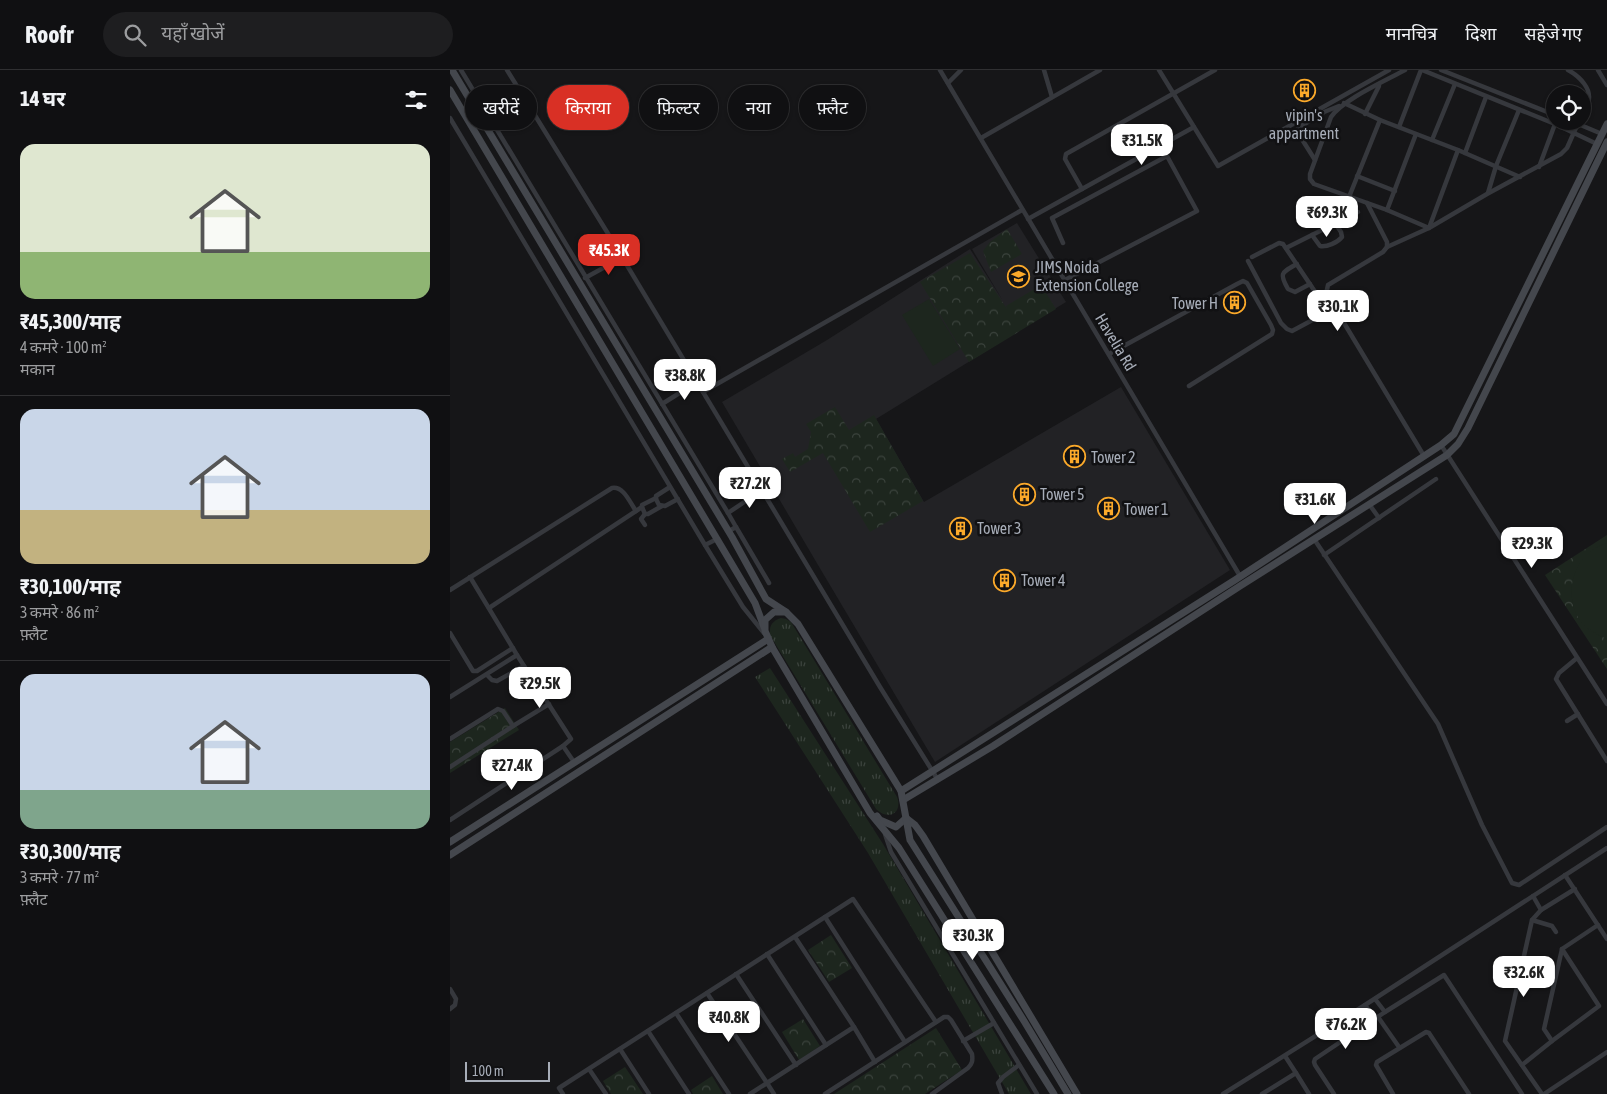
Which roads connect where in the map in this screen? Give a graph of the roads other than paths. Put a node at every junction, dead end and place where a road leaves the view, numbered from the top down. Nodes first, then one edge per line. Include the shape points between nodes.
1 (452, 70) edge
2 (461, 70) edge
3 (507, 70) edge
4 (940, 70) edge
5 (962, 70) edge
6 (1044, 70) edge
7 (1100, 70) edge
8 (1159, 70) edge
9 (1215, 70) edge
10 (1389, 70) edge
11 (1404, 70) edge
12 (1422, 70) edge
13 (1440, 70) edge
14 (1568, 70) edge
15 (1598, 70) edge
16 (948, 83) junction
17 (1380, 84) junction
18 (1454, 84) junction
19 (1584, 85) edge
20 (1607, 85) edge
21 (450, 90) edge
22 (1173, 93) junction
23 (1052, 97) junction
24 (1486, 97) junction
25 (1342, 105) junction
26 (1519, 110) junction
27 (1546, 111) edge
28 (1365, 114) junction
29 (450, 118) edge
30 (1380, 120) junction
31 (1546, 121) edge
32 (1607, 124) edge
33 (1194, 126) junction
34 (1399, 127) junction
35 (1591, 128) edge
36 (1552, 130) edge
37 (1567, 130) edge
38 (1574, 130) edge
39 (1573, 133) junction
40 (1416, 134) junction
41 (1602, 134) junction
42 (980, 138) junction
43 (1432, 140) junction
44 (1607, 142) edge
45 (1597, 144) junction
46 (1458, 150) junction
47 (1465, 153) junction
48 (1314, 160) junction
49 (1496, 166) junction
50 (1539, 167) junction
51 (1357, 176) junction
52 (1520, 177) junction
53 (1082, 189) junction
54 (1395, 191) junction
55 (1487, 194) junction
56 (1349, 197) junction
57 (1367, 203) junction
58 (1022, 210) junction
59 (1387, 210) junction
60 (1358, 212) dead end
61 (1028, 219) junction
62 (1336, 223) junction
63 (1429, 228) junction
64 (1312, 235) junction
65 (1064, 243) dead end
66 (1387, 247) junction
67 (1286, 248) junction
68 (623, 257) junction
69 (1297, 264) junction
70 (585, 278) junction
71 (1065, 280) junction
72 (1310, 284) junction
73 (1334, 308) junction
74 (1328, 312) junction
75 (1109, 354) junction
76 (697, 382) junction
77 (1189, 386) dead end
78 (703, 392) junction
79 (662, 404) junction
80 (1441, 445) junction
81 (1448, 455) junction
82 (1424, 456) junction
83 (1436, 480) dead end
84 (670, 487) junction
85 (762, 490) junction
86 (656, 498) junction
87 (678, 500) junction
88 (1369, 504) junction
89 (662, 506) junction
90 (642, 507) junction
91 (636, 511) junction
92 (728, 513) junction
93 (645, 514) junction
94 (1379, 518) junction
95 (645, 525) dead end
96 (736, 527) junction
97 (729, 531) junction
98 (717, 539) junction
99 (1314, 539) junction
100 (705, 545) junction
101 (1324, 555) junction
102 (1240, 576) junction
103 (470, 577) junction
104 (770, 583) dead end
105 (450, 590) edge
106 (1218, 591) junction
107 (1222, 598) junction
108 (489, 608) junction
109 (786, 612) junction
110 (450, 633) edge
111 (767, 636) junction
112 (772, 647) junction
113 (513, 648) junction
114 (517, 655) junction
115 (1577, 658) junction
116 (524, 666) junction
117 (487, 675) junction
118 (450, 697) edge
119 (549, 704) junction
120 (1607, 704) edge
121 (1578, 714) junction
122 (1567, 721) dead end
123 (513, 726) junction
124 (450, 740) edge
125 (563, 746) junction
126 (1607, 761) edge
127 (574, 762) junction
128 (450, 768) edge
129 (933, 771) junction
130 (938, 780) junction
131 (901, 790) junction
132 (903, 800) junction
133 (865, 804) junction
134 (906, 818) junction
135 (450, 820) edge
136 (1607, 827) edge
137 (884, 831) junction
138 (450, 842) edge
139 (1607, 848) edge
140 (450, 855) edge
141 (1566, 875) junction
142 (1575, 889) junction
143 (1533, 896) junction
144 (1541, 910) junction
145 (825, 917) junction
146 (1532, 920) junction
147 (1598, 925) junction
148 (1556, 932) dead end
149 (795, 936) junction
150 (1607, 939) edge
151 (1562, 949) junction
152 (767, 954) junction
153 (736, 974) junction
154 (450, 989) edge
155 (708, 993) junction
156 (1375, 999) junction
157 (1365, 1005) junction
158 (450, 1009) edge
159 (1385, 1012) junction
160 (676, 1013) junction
161 (1372, 1015) dead end
162 (1378, 1017) junction
163 (936, 1022) junction
164 (994, 1023) junction
165 (854, 1027) junction
166 (648, 1031) junction
167 (963, 1041) junction
168 (1552, 1041) junction
169 (905, 1042) junction
170 (826, 1045) junction
171 (1399, 1047) junction
172 (620, 1049) junction
173 (1607, 1052) edge
174 (1285, 1056) junction
175 (875, 1062) junction
176 (796, 1065) junction
177 (1019, 1065) junction
178 (1522, 1065) junction
179 (589, 1069) junction
180 (1296, 1072) junction
181 (767, 1083) junction
182 (935, 1093) edge
183 (563, 1094) edge
184 (606, 1094) edge
185 (649, 1094) edge
186 (689, 1094) edge
187 (730, 1094) edge
188 (750, 1094) edge
189 (774, 1094) edge
190 (825, 1094) edge
191 (1002, 1094) edge
192 (1037, 1094) edge
193 (1054, 1094) edge
194 (1068, 1094) edge
195 (1077, 1094) edge
196 (1223, 1094) edge
197 (1262, 1094) edge
198 (1309, 1094) edge
199 (1334, 1094) edge
200 (1393, 1094) edge
201 (1469, 1094) edge
202 (1522, 1094) edge
203 (1543, 1094) edge

1 - 97 street
2 - 70 street
3 - 68 street
4 - 16 street, Havelia Rd
5 - 16 street
6 - 23 street
7 - 23 street
8 - 22 street
9 - 22 street
10 - 33 street via 1218,166
11 - 17 street
12 - 18 street
12 - 34 street
13 - 27 street
14 - 19 street
15 - 20 street
16 - 42 street, Havelia Rd
17 - 25 street
17 - 28 street
18 - 24 street
18 - 43 street
21 - 98 street
22 - 33 street
22 - 53 street via 1066,154 1065,159
23 - 42 street
24 - 26 street
24 - 47 street
25 - 28 street
25 - 48 street via 1331,118
25 - 48 street via 1298,128
26 - 31 street
26 - 49 street
28 - 30 street
29 - 84 street
30 - 34 street
30 - 51 street
32 - 41 street
33 - 53 street
34 - 40 street
35 - 41 street
36 - 50 street
37 - 39 street
38 - 39 street
39 - 45 street
39 - 50 street via 1567,148
40 - 43 street
40 - 54 street
41 - 45 street
42 - 58 street, Havelia Rd
43 - 46 street
44 - 81 street via 1468,428
45 - 80 street via 1454,434
46 - 47 street
46 - 63 street
47 - 49 street
48 - 56 street via 1310,179 1314,184
49 - 52 street
49 - 55 street
50 - 52 street
51 - 54 street
51 - 56 street
52 - 55 street
53 - 61 street
54 - 59 street
55 - 63 street
56 - 57 street
57 - 59 street
57 - 66 street
58 - 61 street, Havelia Rd
58 - 78 street
59 - 63 street
60 - 62 street
61 - 71 street, Havelia Rd
62 - 64 street
62 - 64 street via 1342,232 1339,240 1320,246
63 - 66 street
64 - 67 street
65 - 71 street via 1052,218 1167,156 1196,210
66 - 73 street via 1328,286 1326,294
67 - 69 street
67 - 74 street via 1279,243 1250,259 1281,322 1292,331
68 - 70 street
68 - 76 street
69 - 72 street
69 - 72 street via 1282,274 1288,290 1294,292
70 - 79 street
71 - 75 street, Havelia Rd
72 - 74 street
73 - 74 street
73 - 82 street
75 - 77 street via 1237,284 1247,283 1271,325 1272,334
75 - 102 street, Havelia Rd
76 - 78 street
76 - 79 street
78 - 85 street
79 - 92 street
80 - 81 street
80 - 82 street
81 - 88 street
81 - 115 street
82 - 102 street
83 - 94 street
84 - 86 street
84 - 87 street
85 - 92 street
85 - 129 street
86 - 89 street
86 - 90 street
87 - 89 street
87 - 100 street
88 - 94 street
88 - 99 street
89 - 93 street
90 - 91 street
90 - 93 street
91 - 103 street via 621,490 612,488
91 - 108 street
92 - 96 street
93 - 95 street via 641,518
94 - 101 street
96 - 97 street
96 - 104 street
97 - 109 street via 766,599
98 - 100 street
98 - 111 street via 755,604
99 - 101 street
99 - 107 street
100 - 111 street via 743,608
101 - 136 street via 1438,724 1482,825 1512,883 1519,885
102 - 106 street
103 - 105 street
103 - 108 street
106 - 107 street
106 - 129 street
107 - 130 street
108 - 113 street
109 - 111 street via 774,612 765,620
109 - 131 street via 798,624
110 - 113 street via 473,671
111 - 112 street
111 - 127 street
112 - 133 street
112 - 140 street
113 - 114 street
114 - 116 street
114 - 117 street
115 - 120 street
115 - 121 street via 1556,679
116 - 117 street via 497,680
116 - 119 street
117 - 118 street
119 - 123 street
119 - 125 street via 571,739
121 - 122 street
121 - 126 street
123 - 124 street via 498,709
123 - 128 street
125 - 127 street
125 - 135 street
127 - 138 street
129 - 130 street
129 - 131 street
130 - 132 street
131 - 132 street
132 - 134 street
133 - 134 street via 880,820 890,825 896,827
133 - 137 street
134 - 194 street via 910,840
134 - 195 street via 924,836
137 - 164 street via 891,852
137 - 193 street via 899,848
139 - 141 street
141 - 142 street
141 - 143 street
142 - 144 street
142 - 147 street
143 - 144 street
143 - 156 street
144 - 146 street
145 - 149 street
145 - 163 street via 853,899
145 - 169 street
146 - 148 street via 1552,926
146 - 178 street via 1504,1041
147 - 150 street
147 - 151 street
149 - 152 street
149 - 165 street
151 - 168 street via 1544,1029
151 - 168 street via 1599,1006
152 - 153 street
152 - 170 street
153 - 155 street
153 - 176 street
154 - 158 street via 456,999 456,1005
155 - 160 street
155 - 181 street
156 - 157 street
156 - 159 street
157 - 161 street
157 - 174 street
159 - 162 street
159 - 202 street via 1444,975
160 - 166 street
160 - 187 street
162 - 171 street
162 - 199 street via 1314,1060
163 - 167 street via 948,1017
163 - 169 street
164 - 167 street
164 - 177 street
165 - 170 street
165 - 175 street
166 - 172 street
166 - 186 street
167 - 182 street via 972,1054 972,1064
168 - 178 street
169 - 175 street
170 - 176 street
171 - 200 street via 1376,1065
171 - 201 street via 1422,1033 1429,1033
172 - 179 street
172 - 185 street
173 - 203 street
174 - 180 street
174 - 196 street
175 - 190 street
176 - 181 street
177 - 191 street via 998,1083
177 - 192 street
178 - 203 street
179 - 183 street via 559,1088
179 - 184 street
180 - 197 street
180 - 198 street
181 - 188 street
181 - 189 street

